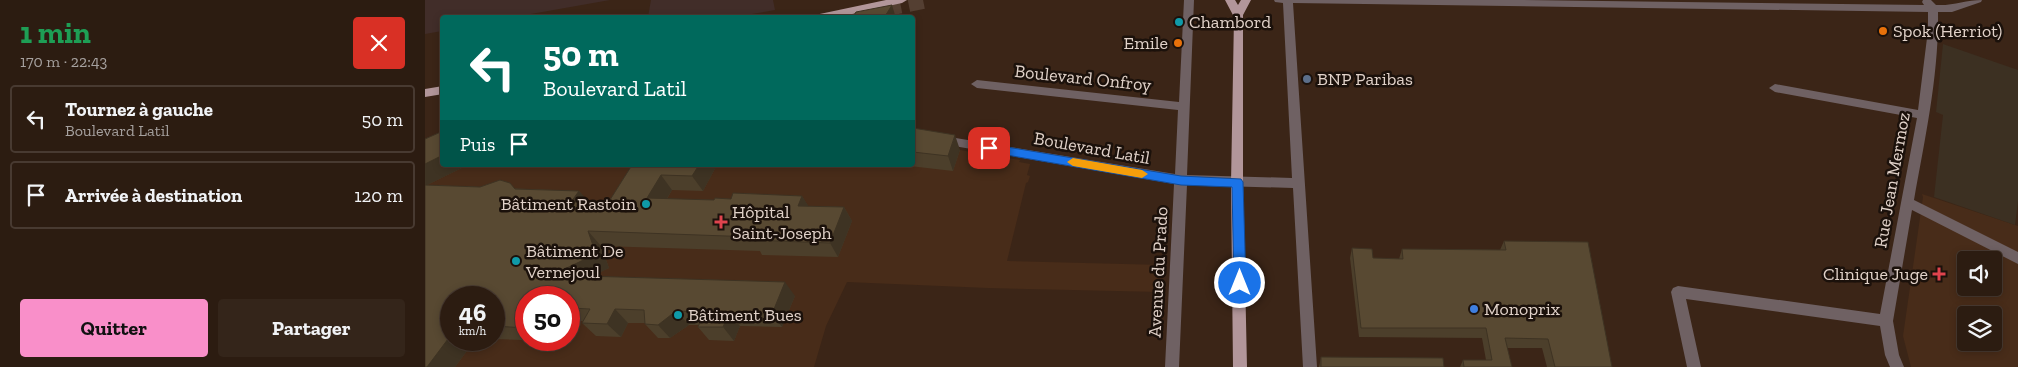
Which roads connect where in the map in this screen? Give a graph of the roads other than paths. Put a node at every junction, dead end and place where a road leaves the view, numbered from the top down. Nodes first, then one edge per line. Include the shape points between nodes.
1 (902, 0) edge
2 (1189, 0) edge
3 (1231, 0) edge
4 (1245, 0) edge
5 (1279, 0) edge
6 (1288, 0) edge
7 (1977, 0) edge
8 (1694, 3) edge
9 (1929, 4) edge
10 (1239, 14) junction
11 (830, 15) edge
12 (977, 84) dead end
13 (1775, 88) dead end
14 (440, 90) edge
15 (425, 93) edge
16 (1185, 107) junction
17 (1923, 115) junction
18 (915, 135) edge
19 (1181, 180) junction
20 (1237, 182) junction
21 (1298, 183) junction
22 (1907, 202) junction
23 (2018, 258) edge
24 (1886, 321) junction
25 (1172, 367) edge
26 (1240, 367) edge
27 (1309, 367) edge
28 (1694, 367) edge
29 (1897, 367) edge

1 - 11 main road
2 - 16 street, Avenue du Prado
3 - 10 main road
4 - 10 main road
5 - 6 street
6 - 8 street
6 - 21 street
7 - 9 street via 1952,9
8 - 9 street
9 - 17 street, Rue Jean Mermoz via 1933,30
10 - 20 main road
12 - 16 street, Boulevard Onfroy
13 - 17 street
14 - 15 main road
16 - 19 street, Avenue du Prado
17 - 22 street, Rue Jean Mermoz
18 - 19 street, Boulevard Latil
19 - 20 street, Boulevard Latil
19 - 25 street, Avenue du Prado
20 - 21 street
20 - 26 main road
21 - 27 street
22 - 23 street
22 - 24 street, Rue Jean Mermoz
24 - 28 street via 1678,292
24 - 29 street, Rue Jean Mermoz

